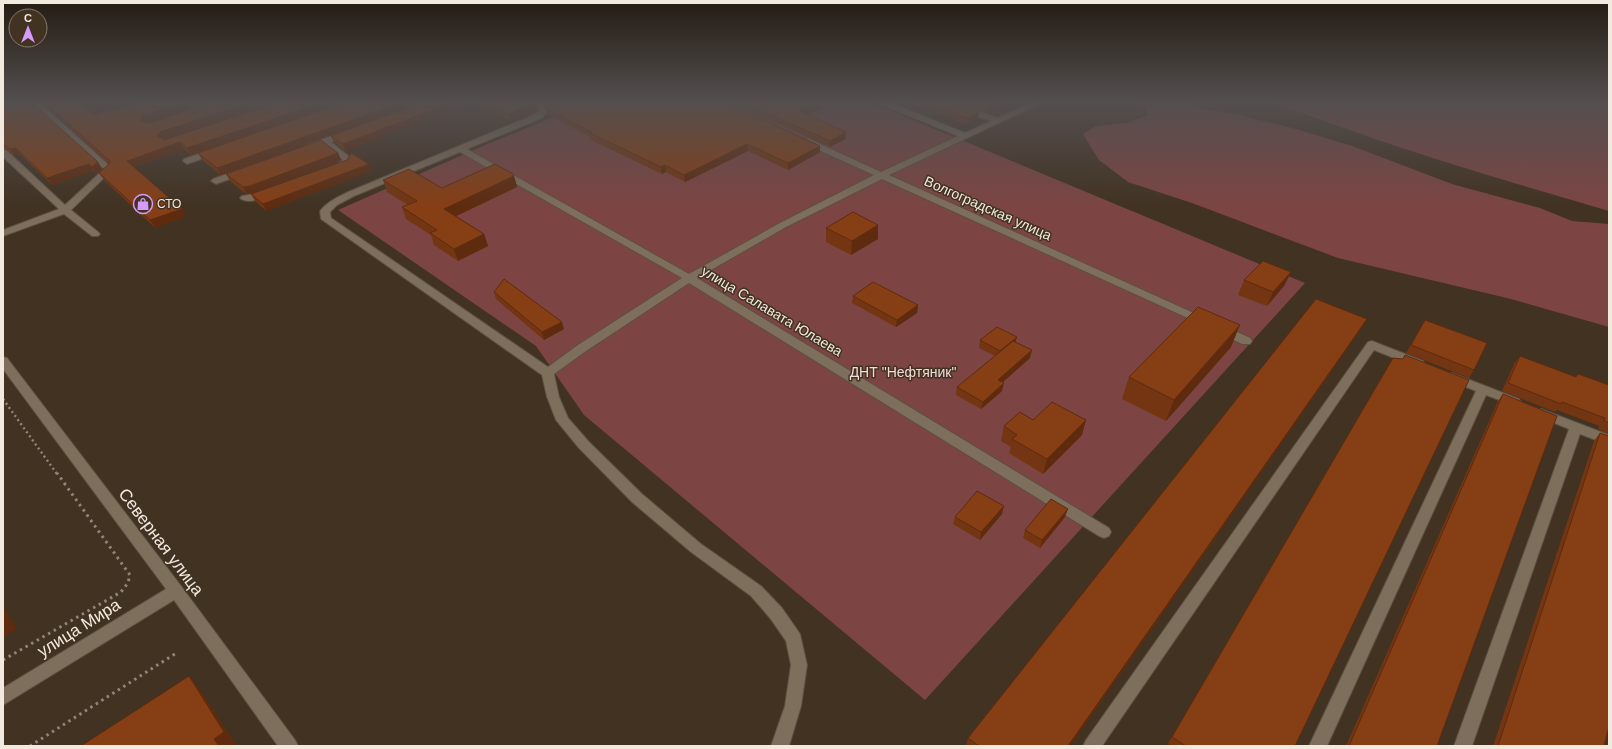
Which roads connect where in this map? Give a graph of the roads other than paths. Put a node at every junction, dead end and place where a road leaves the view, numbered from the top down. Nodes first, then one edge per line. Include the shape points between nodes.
1 (73, 137) edge
2 (338, 137) edge
3 (489, 137) edge
4 (797, 137) edge
5 (962, 137) edge
6 (325, 142) junction
7 (224, 148) edge
8 (461, 149) junction
9 (303, 150) edge
10 (3, 152) edge
11 (187, 162) dead end
12 (252, 168) edge
13 (325, 171) edge
14 (882, 175) junction
15 (216, 181) dead end
16 (276, 189) edge
17 (244, 198) dead end
18 (65, 210) junction
19 (3, 234) edge
20 (95, 234) dead end
21 (689, 278) junction
22 (1246, 341) dead end
23 (3, 361) edge
24 (548, 372) junction
25 (1483, 389) junction
26 (1576, 427) junction
27 (1609, 440) edge
28 (1104, 532) dead end
29 (176, 591) junction
30 (3, 697) edge
31 (289, 746) edge
32 (780, 746) edge
33 (1092, 746) edge
34 (1318, 746) edge
35 (1463, 746) edge

1 - 18 street via 109,169
2 - 6 street
3 - 8 street
4 - 14 street, Волгоградская улица
5 - 14 street
6 - 9 street
6 - 13 street via 348,159 346,163
7 - 11 street
8 - 21 street, улица Салавата Юлаева
8 - 24 street via 334,203 325,211 326,218
10 - 18 street
12 - 15 street
14 - 21 street via 783,225
14 - 22 street, Волгоградская улица
16 - 17 street
18 - 19 street
18 - 20 street
21 - 24 street
21 - 28 street, улица Салавата Юлаева
23 - 29 street, Северная улица
24 - 32 street via 553,397 562,420 584,445 637,498 696,548 756,591 776,613 794,639 799,665 793,706
25 - 26 street
25 - 33 street via 1372,345
25 - 34 street
26 - 27 street
26 - 35 street
29 - 30 street, улица Мира
29 - 31 street, Северная улица

